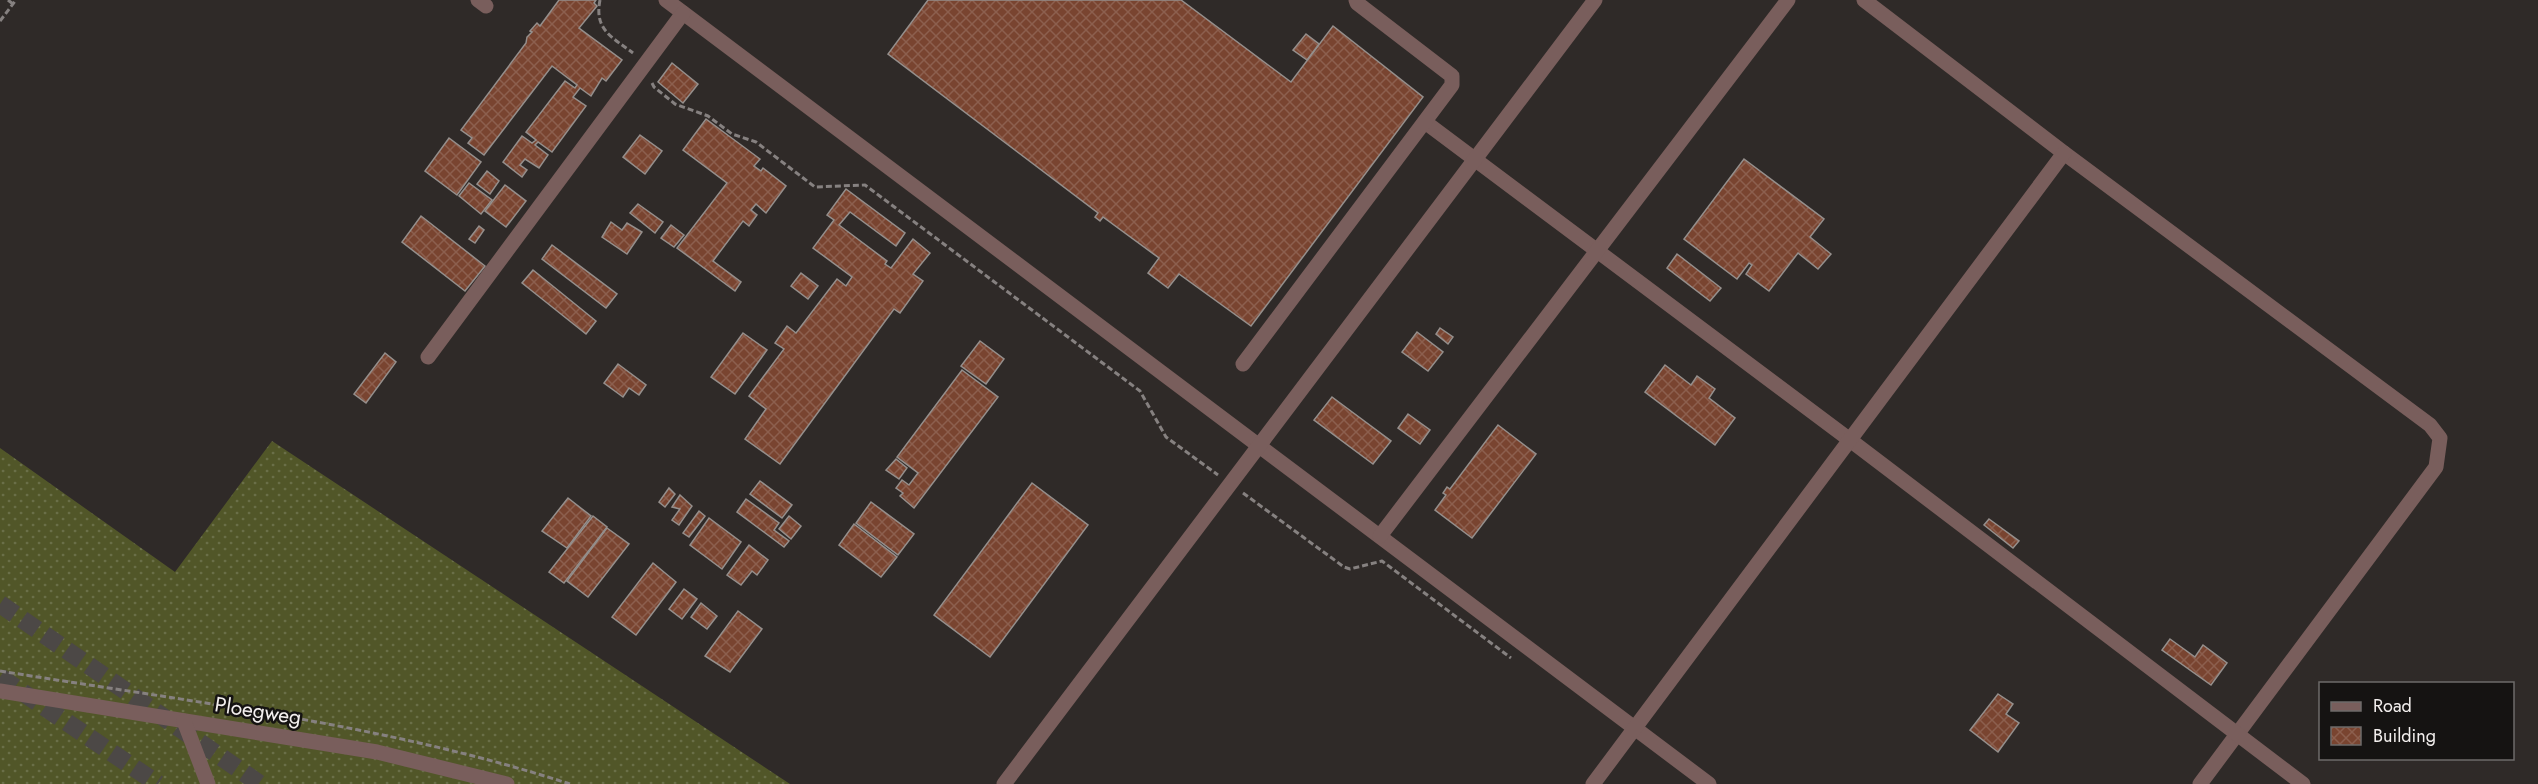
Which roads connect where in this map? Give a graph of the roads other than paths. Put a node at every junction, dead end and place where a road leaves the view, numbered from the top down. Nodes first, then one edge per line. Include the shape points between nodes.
1 (666, 0) edge
2 (1356, 0) edge
3 (1595, 0) edge
4 (1788, 0) edge
5 (1864, 0) edge
6 (683, 13) junction
7 (1425, 122) junction
8 (2064, 153) junction
9 (1475, 159) junction
10 (1597, 250) junction
11 (428, 357) dead end
12 (1242, 364) dead end
13 (1850, 440) junction
14 (1259, 446) junction
15 (1380, 536) junction
16 (0, 691) edge
17 (184, 721) junction
18 (1635, 728) junction
19 (2236, 735) junction
20 (208, 784) edge
21 (507, 784) edge
22 (1004, 784) edge
23 (1593, 784) edge
24 (1709, 784) edge
25 (2200, 784) edge
26 (2303, 784) edge

1 - 6 street
2 - 7 street via 1452,76 1452,86
3 - 9 street
4 - 10 street
5 - 8 street
6 - 11 street
6 - 14 street
7 - 9 street
7 - 12 street
8 - 13 street
8 - 19 street via 2421,418 2440,438 2436,467
9 - 10 street
9 - 14 street
10 - 13 street
10 - 15 street
13 - 18 street
13 - 19 street
14 - 15 street
14 - 22 street
15 - 18 street
16 - 17 street, Ploegweg
17 - 20 street
17 - 21 street, Ploegweg via 377,752
18 - 23 street
18 - 24 street
19 - 25 street
19 - 26 street

